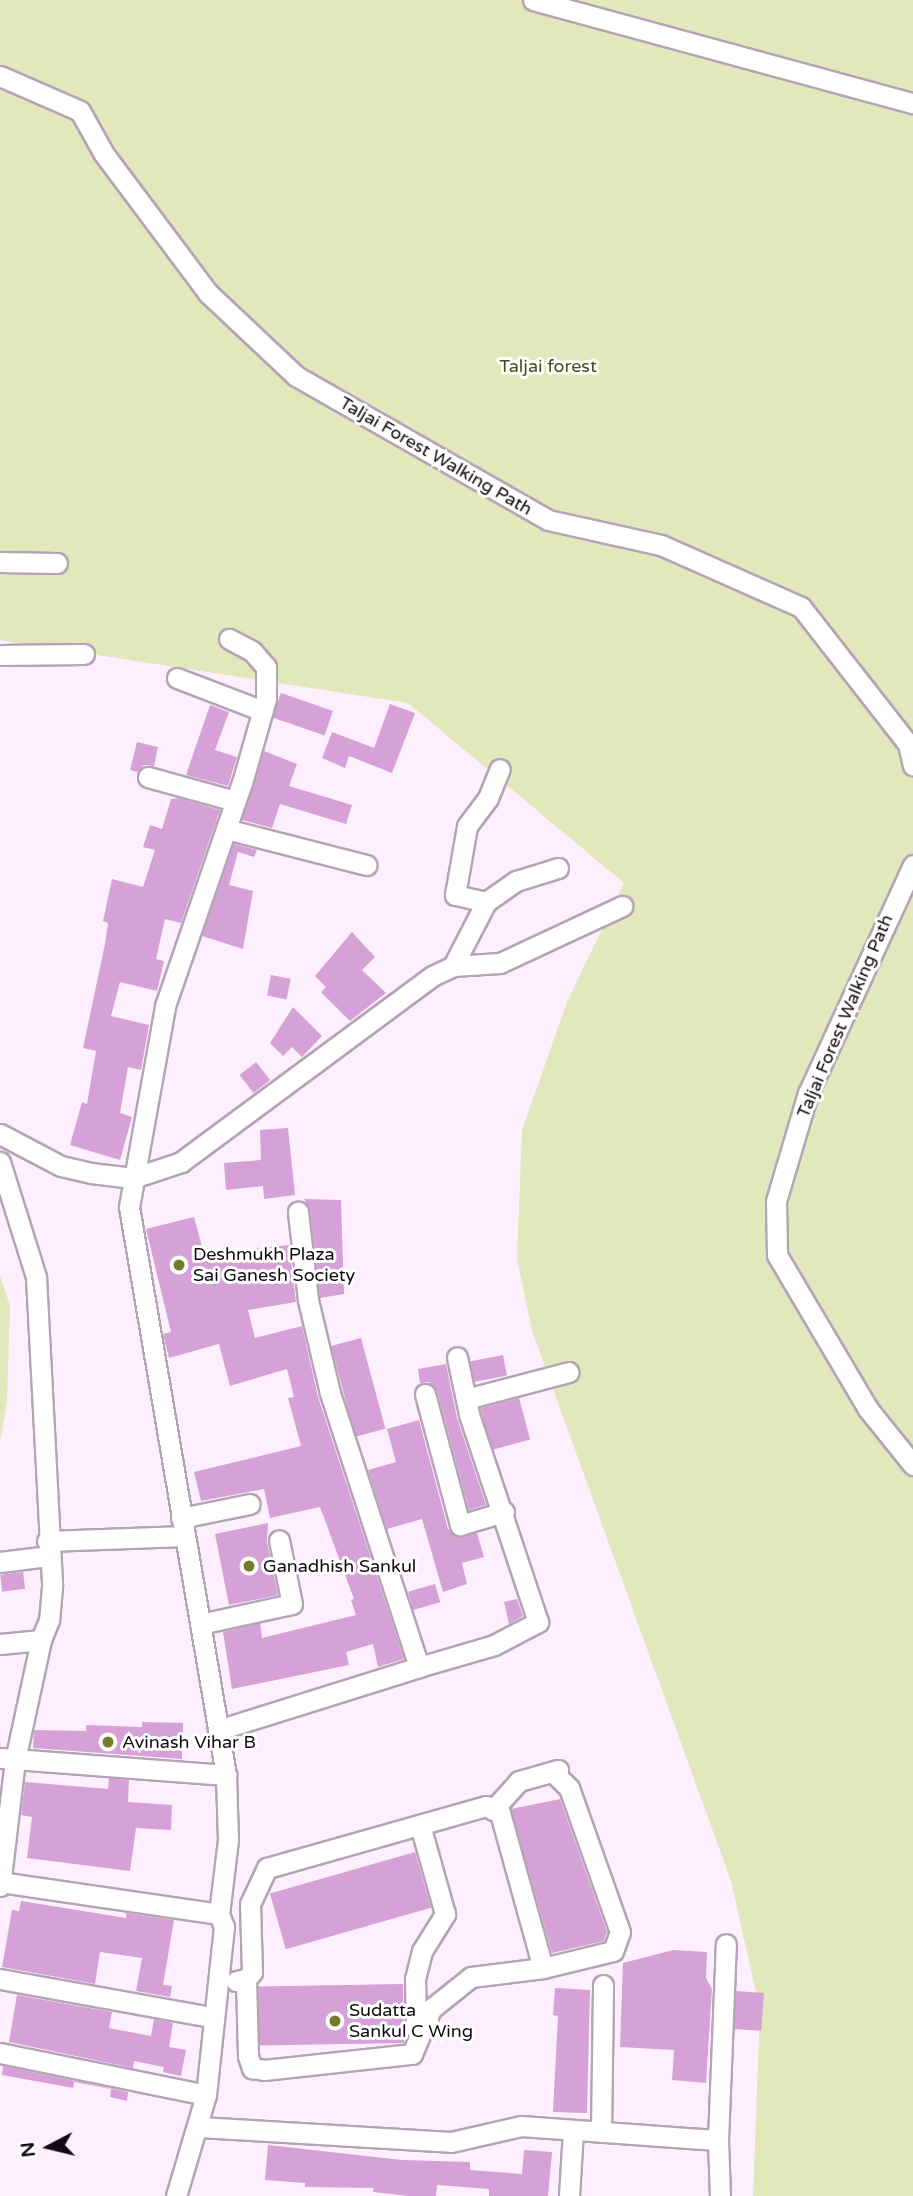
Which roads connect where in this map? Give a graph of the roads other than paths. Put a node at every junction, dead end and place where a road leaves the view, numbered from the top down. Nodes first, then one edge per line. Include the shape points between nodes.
1 (533, 0) edge
2 (0, 76) edge
3 (913, 103) edge
4 (0, 562) edge
5 (57, 563) dead end
6 (229, 639) dead end
7 (84, 654) dead end
8 (0, 655) edge
9 (177, 678) dead end
10 (263, 711) junction
11 (913, 765) edge
12 (500, 769) dead end
13 (148, 777) dead end
14 (236, 801) junction
15 (226, 829) junction
16 (366, 865) dead end
17 (913, 865) edge
18 (558, 868) dead end
19 (486, 902) junction
20 (622, 906) dead end
21 (453, 966) junction
22 (0, 1134) edge
23 (0, 1162) edge
24 (133, 1178) junction
25 (298, 1212) dead end
26 (457, 1357) dead end
27 (569, 1373) dead end
28 (425, 1394) dead end
29 (466, 1399) junction
30 (913, 1465) edge
31 (250, 1504) dead end
32 (503, 1512) junction
33 (173, 1533) junction
34 (279, 1540) dead end
35 (47, 1549) junction
36 (0, 1562) edge
37 (200, 1624) junction
38 (41, 1640) junction
39 (0, 1644) edge
40 (419, 1667) junction
41 (218, 1730) junction
42 (8, 1759) edge
43 (210, 1775) junction
44 (493, 1810) junction
45 (421, 1825) junction
46 (0, 1884) edge
47 (204, 1912) junction
48 (726, 1944) dead end
49 (543, 1968) junction
50 (0, 1979) edge
51 (246, 1979) junction
52 (603, 1984) dead end
53 (218, 1985) junction
54 (199, 2014) junction
55 (0, 2053) edge
56 (412, 2054) junction
57 (206, 2095) junction
58 (200, 2127) junction
59 (573, 2130) junction
60 (601, 2132) junction
61 (718, 2140) junction
62 (176, 2196) edge
63 (569, 2196) edge
64 (720, 2196) edge

1 - 3 street
2 - 11 street, Taljai Forest Walking Path via 80,111 104,154 208,293 296,376 548,520 661,545 801,607 908,744
4 - 5 street
6 - 10 street via 252,651 266,667
7 - 8 street
9 - 10 street
10 - 14 street
12 - 19 street via 488,799 467,826 455,895
13 - 14 street
14 - 15 street
15 - 16 street
15 - 24 street via 165,1006
17 - 30 street, Taljai Forest Walking Path via 808,1093 776,1201 777,1255 868,1409
18 - 19 street via 516,881
19 - 21 street
20 - 21 street via 500,963
21 - 24 street via 432,976 181,1162
22 - 24 street via 61,1166
23 - 35 street via 36,1277
24 - 33 street via 132,1238
25 - 40 street via 309,1300 330,1393
26 - 29 street
27 - 29 street
28 - 32 street via 460,1525
29 - 32 street
31 - 33 street
32 - 40 street via 538,1622 494,1644
33 - 35 street
33 - 37 street
34 - 37 street via 292,1604
35 - 36 street
35 - 38 street via 49,1620
37 - 41 street
38 - 39 street
38 - 42 street
40 - 41 street
41 - 43 street
42 - 43 street
42 - 46 street
43 - 47 street via 228,1840
44 - 45 street via 486,1806
44 - 49 street via 500,1814
44 - 49 street via 519,1781 558,1770 556,1776 569,1788 620,1932 613,1951
45 - 51 street via 267,1868 250,1904 252,1972
45 - 56 street via 445,1914 422,1951 415,1979 419,2015
46 - 47 street
47 - 53 street via 224,1927
48 - 61 street
49 - 56 street via 471,1978 431,2009
50 - 54 street
51 - 53 street
51 - 56 street via 252,2068
52 - 60 street
53 - 54 street
54 - 57 street
55 - 57 street
57 - 58 street
58 - 59 street via 451,2142 521,2126
58 - 62 street
59 - 60 street
59 - 63 street
60 - 61 street
61 - 64 street

